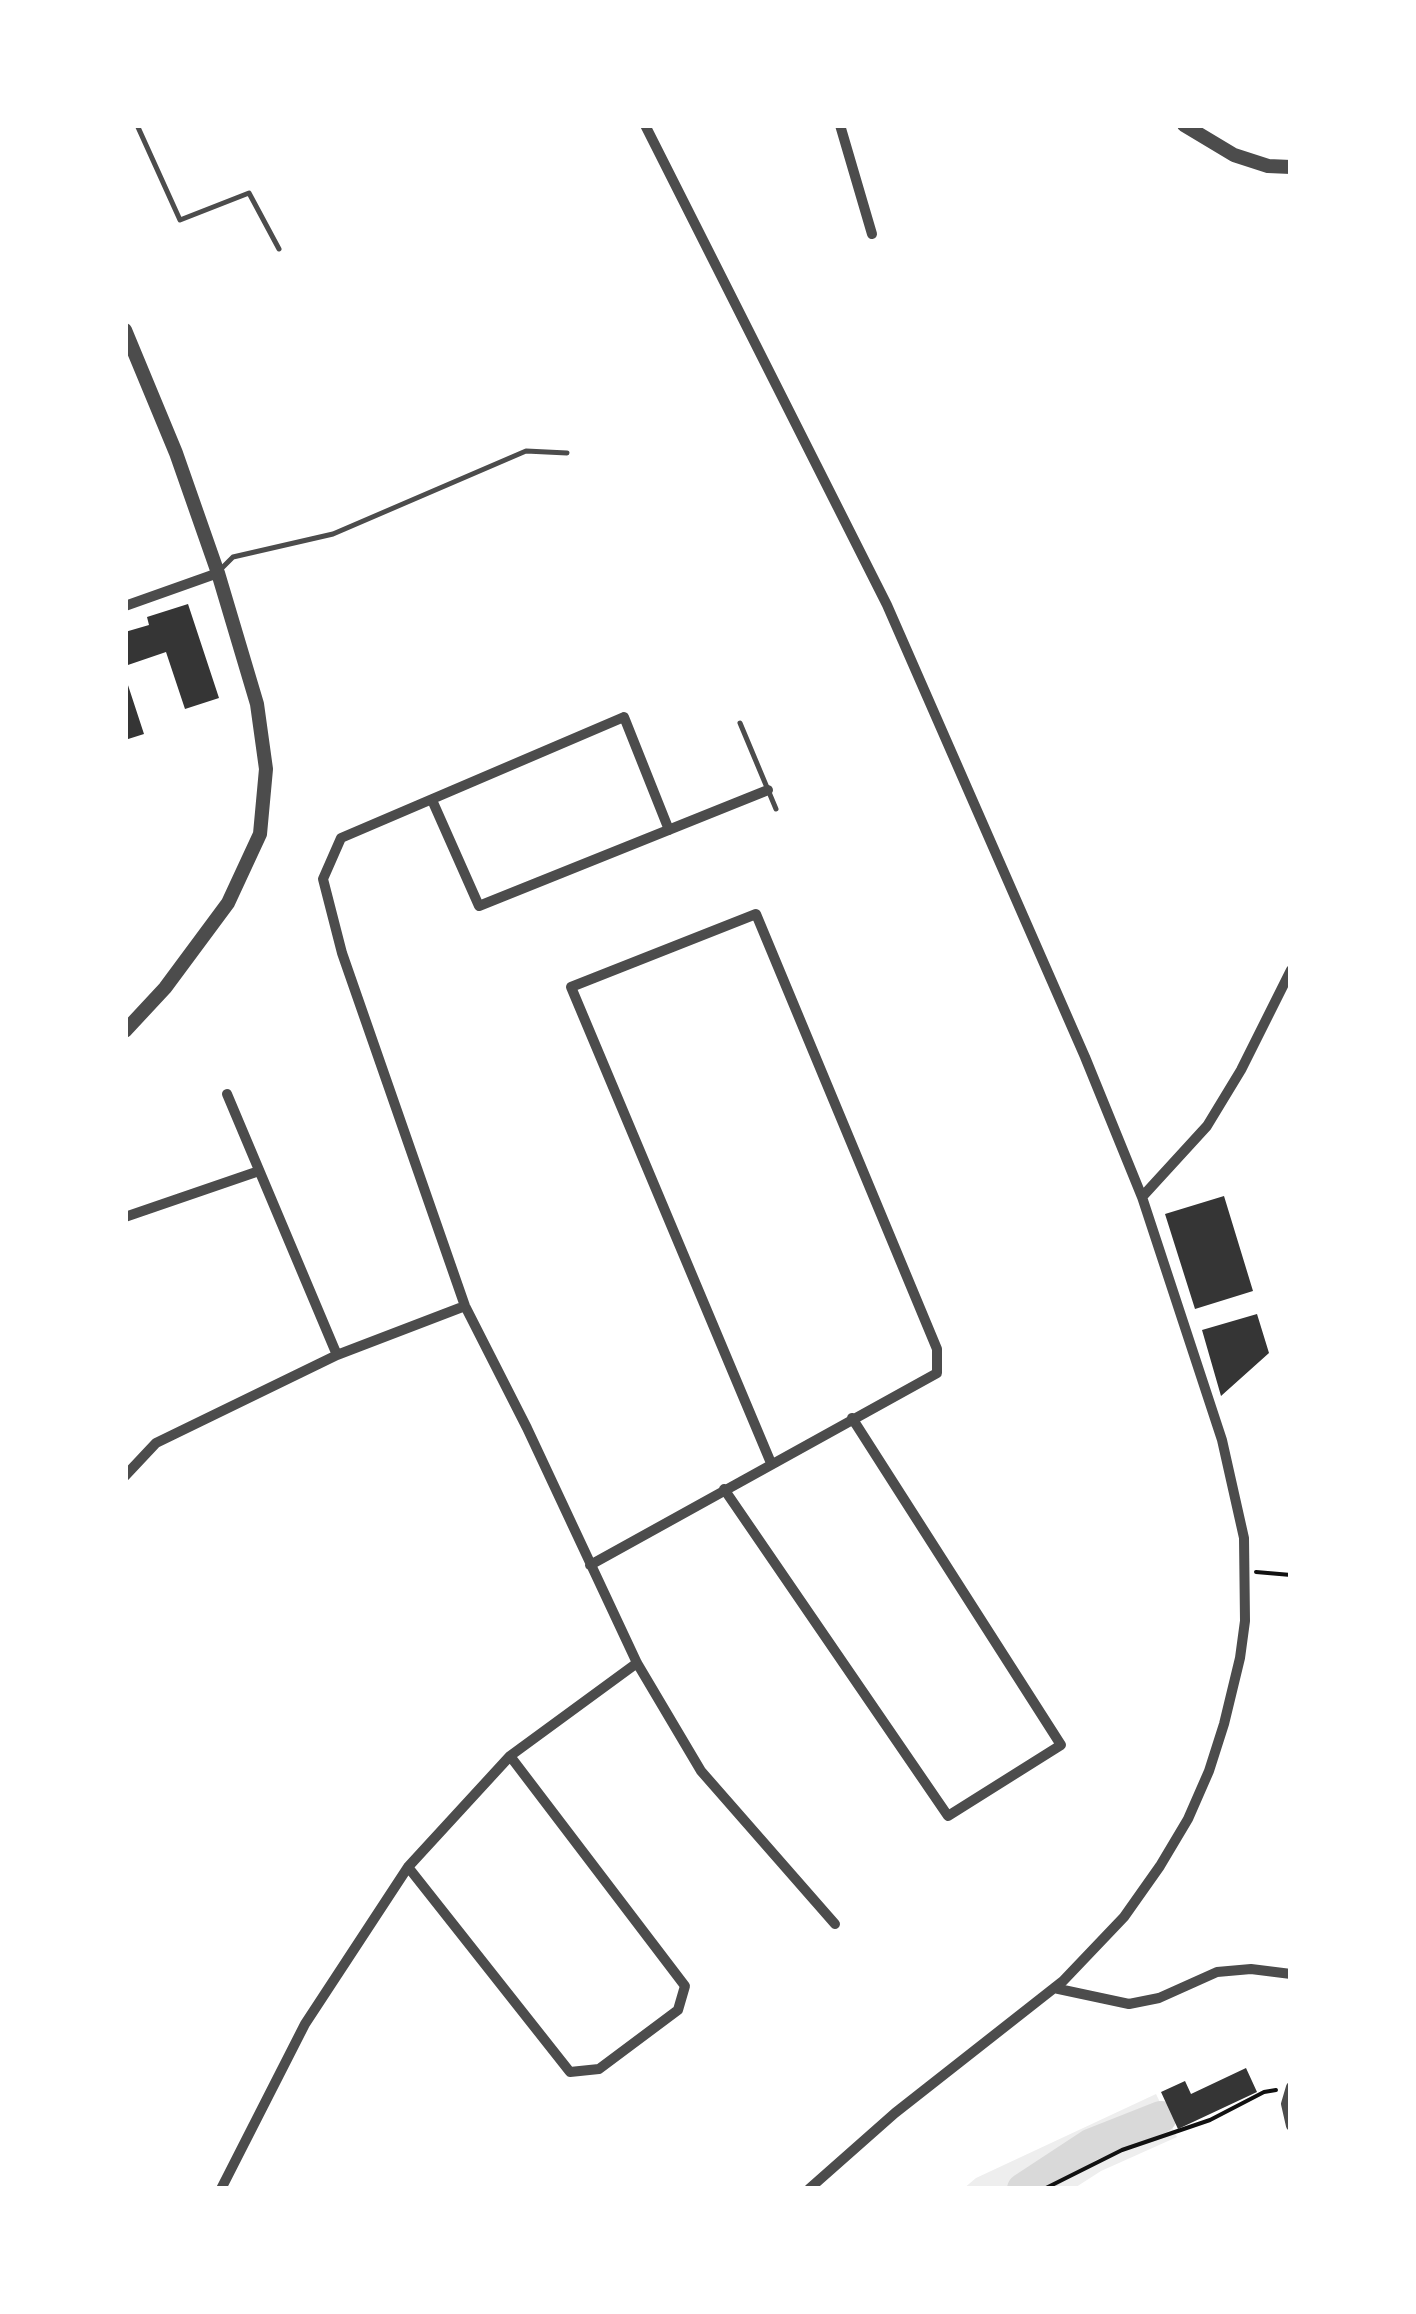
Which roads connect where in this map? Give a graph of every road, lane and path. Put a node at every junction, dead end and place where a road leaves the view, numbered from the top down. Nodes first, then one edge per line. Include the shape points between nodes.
1 (137, 125) edge
2 (645, 125) edge
3 (840, 125) edge
4 (1184, 125) edge
5 (1291, 167) edge
6 (872, 234) dead end
7 (279, 249) dead end
8 (125, 330) edge
9 (568, 453) dead end
10 (218, 573) junction
11 (125, 606) edge
12 (740, 723) dead end
13 (768, 790) junction
14 (432, 800) junction
15 (776, 809) dead end
16 (669, 830) junction
17 (1291, 970) edge
18 (125, 1032) edge
19 (227, 1094) dead end
20 (259, 1171) junction
21 (1142, 1196) junction
22 (125, 1217) edge
23 (466, 1306) junction
24 (336, 1355) junction
25 (852, 1418) junction
26 (771, 1463) junction
27 (125, 1476) edge
28 (724, 1488) junction
29 (590, 1565) junction
30 (1246, 1571) junction
31 (1291, 1575) edge
32 (637, 1663) junction
33 (510, 1756) junction
34 (408, 1867) junction
35 (835, 1924) dead end
36 (1291, 1974) edge
37 (1054, 1988) junction
38 (1291, 2087) edge
39 (1291, 2126) edge
40 (221, 2189) edge
41 (809, 2189) edge
42 (1044, 2189) edge

1 - 7 lane via 180,220 249,193
2 - 21 street via 887,604
3 - 6 street
4 - 5 street via 1234,155
8 - 10 street
9 - 10 lane via 526,450 333,534 233,557
10 - 11 street
10 - 18 street via 257,704 266,769 260,834 228,903
12 - 13 lane
13 - 15 lane
13 - 16 street
14 - 16 street via 478,906
14 - 16 street via 624,717
14 - 23 street via 341,838 323,879 342,953
17 - 21 street via 1206,1126
19 - 20 street
20 - 22 street
20 - 24 street
21 - 30 street via 1222,1440
23 - 24 street
23 - 29 street
24 - 27 street via 156,1442
25 - 26 street
25 - 26 street via 937,1373 937,1349 756,914 571,987
25 - 28 street via 1061,1745 948,1816
26 - 28 street
28 - 29 street
29 - 32 street
30 - 31 path
30 - 37 street via 1240,1658 1209,1771 1188,1820 1124,1917
32 - 33 street
32 - 35 street via 701,1772
33 - 34 street
33 - 34 street via 684,1986 678,2010 599,2069 570,2072
34 - 40 street via 305,2024
36 - 37 street via 1217,1972 1129,2004
37 - 41 street
38 - 39 street
38 - 42 path via 1122,2150

